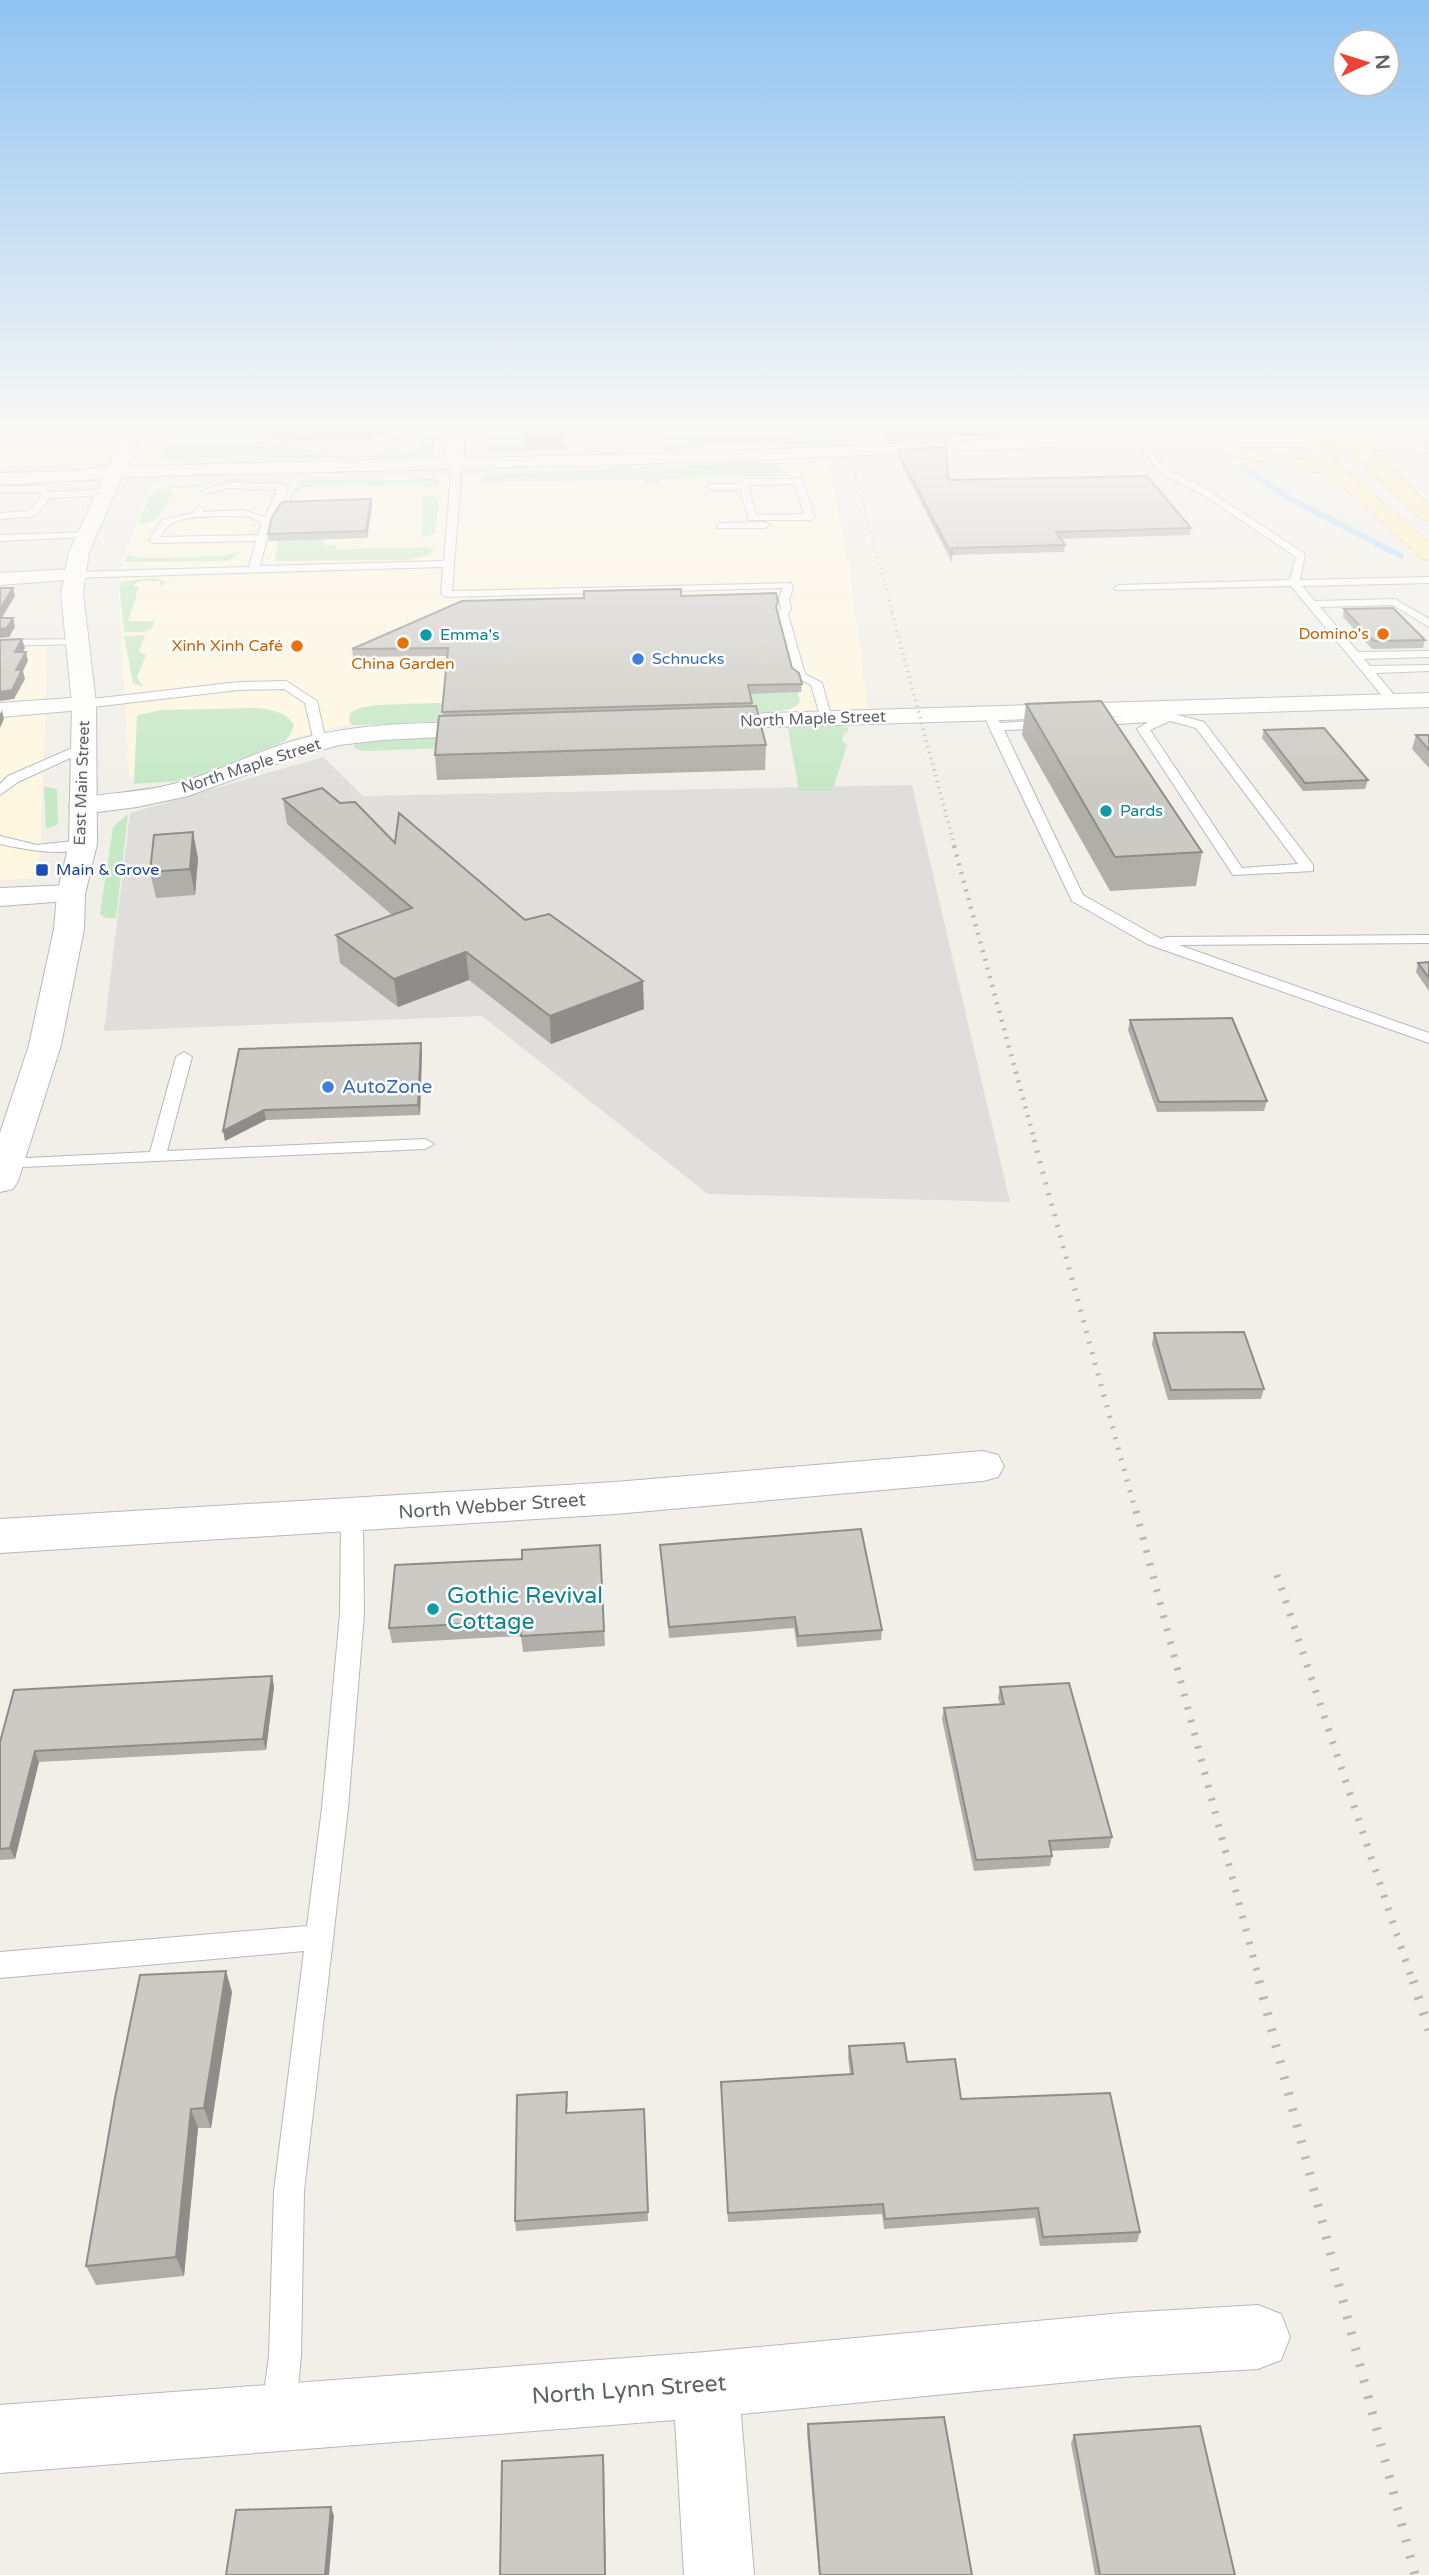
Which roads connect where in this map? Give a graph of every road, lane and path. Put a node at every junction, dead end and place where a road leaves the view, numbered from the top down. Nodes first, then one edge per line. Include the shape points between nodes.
1 (81, 550) edge
2 (259, 550) edge
3 (451, 550) edge
4 (1292, 550) edge
5 (450, 564) junction
6 (254, 568) junction
7 (73, 575) junction
8 (0, 579) edge
9 (1429, 580) edge
10 (1294, 583) junction
11 (1119, 588) dead end
12 (1312, 604) junction
13 (1429, 624) edge
14 (79, 641) junction
15 (0, 643) edge
16 (1429, 654) edge
17 (1354, 656) junction
18 (1429, 668) edge
19 (1367, 670) junction
20 (1429, 700) edge
21 (1392, 701) junction
22 (84, 704) junction
23 (0, 710) edge
24 (1166, 712) junction
25 (826, 719) junction
26 (993, 720) junction
27 (681, 723) edge
28 (506, 729) edge
29 (320, 742) junction
30 (86, 746) junction
31 (0, 792) edge
32 (82, 807) junction
33 (0, 840) edge
34 (83, 844) junction
35 (71, 894) junction
36 (0, 897) edge
37 (1429, 939) edge
38 (1152, 941) junction
39 (1429, 1038) edge
40 (184, 1057) dead end
41 (425, 1144) dead end
42 (157, 1157) junction
43 (3, 1172) edge
44 (983, 1466) dead end
45 (352, 1516) junction
46 (0, 1536) edge
47 (318, 1937) junction
48 (0, 1965) edge
49 (1258, 2337) dead end
50 (706, 2385) junction
51 (278, 2416) junction
52 (0, 2439) edge
53 (719, 2575) edge

1 - 7 main road, East Main Street
2 - 6 lane
3 - 5 lane
4 - 10 lane via 1301,556
5 - 6 lane
5 - 25 lane via 446,594 787,587 783,614 800,676 816,683
6 - 7 lane
7 - 8 main road
7 - 14 main road, East Main Street
9 - 10 lane
10 - 11 lane
10 - 12 lane
12 - 13 lane via 1395,602
12 - 17 lane
14 - 15 lane
14 - 22 main road, East Main Street
16 - 17 lane
17 - 19 lane
18 - 19 lane
19 - 21 lane
20 - 21 main road, North Maple Street
21 - 24 main road, North Maple Street
22 - 23 main road
22 - 29 lane via 286,685 311,701
22 - 30 main road, East Main Street
24 - 24 lane via 1143,729 1238,872 1308,868 1200,726
24 - 26 main road, North Maple Street
25 - 26 main road, North Maple Street
25 - 27 main road, North Maple Street
26 - 38 lane via 1077,898
28 - 29 main road, North Maple Street via 395,732
29 - 32 main road, North Maple Street via 191,788
30 - 31 lane via 13,779
30 - 32 main road, East Main Street
32 - 34 main road, East Main Street
33 - 34 lane via 37,849
34 - 35 main road, East Main Street
35 - 36 main road
35 - 43 main road, East Main Street via 69,929 45,1045
37 - 38 lane
38 - 39 lane
40 - 42 lane
41 - 42 lane
42 - 43 lane
44 - 45 main road, North Webber Street via 788,1486
45 - 46 main road, North Webber Street
45 - 47 lane via 352,1614
47 - 48 lane
47 - 51 lane via 289,2191 285,2356
49 - 50 main road, North Lynn Street via 1122,2345
50 - 51 main road, North Lynn Street
50 - 53 main road
51 - 52 main road, North Lynn Street

